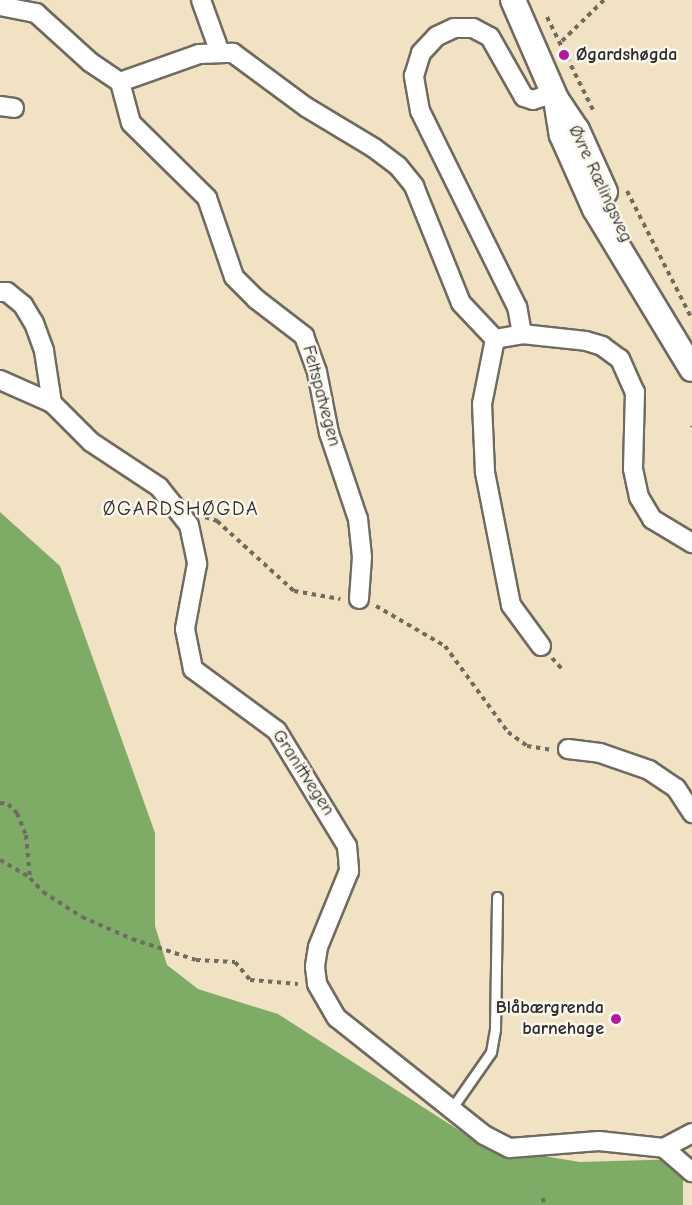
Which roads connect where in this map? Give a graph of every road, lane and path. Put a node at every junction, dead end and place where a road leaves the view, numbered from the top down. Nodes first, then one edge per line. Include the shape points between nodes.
1 (201, 0) edge
2 (513, 0) edge
3 (604, 0) edge
4 (0, 6) edge
5 (38, 7) edge
6 (562, 41) dead end
7 (219, 50) junction
8 (120, 82) junction
9 (554, 96) junction
10 (0, 292) edge
11 (522, 334) junction
12 (495, 339) junction
13 (692, 369) edge
14 (0, 380) edge
15 (52, 403) junction
16 (179, 508) junction
17 (692, 543) edge
18 (359, 599) junction
19 (541, 646) dead end
20 (567, 749) joint
21 (0, 803) edge
22 (692, 813) edge
23 (0, 860) edge
24 (30, 878) junction
25 (497, 897) dead end
26 (317, 984) junction
27 (452, 1108) junction
28 (692, 1133) edge
29 (664, 1148) junction
30 (692, 1172) edge
31 (543, 1198) dead end
32 (544, 1205) edge

1 - 7 street
2 - 9 main road, Øvre Rælingsveg
3 - 6 path
4 - 5 street
5 - 8 street via 90,62
7 - 8 street
7 - 12 street via 248,62 306,107 398,166 425,208 461,303
8 - 18 street, Feltspatvegen via 131,123 207,198 234,277 304,336 311,349 329,433 358,519 362,557
9 - 11 street via 534,100 524,97 490,37 473,28 454,28 437,36 421,53 414,76 420,111 517,307
9 - 13 main road, Øvre Rælingsveg via 562,135 595,209
10 - 15 street via 7,292 23,305 34,323 44,351
11 - 12 street
11 - 17 street via 586,341 602,346 620,359 635,392 633,470 639,497 652,519
12 - 19 street via 482,404 485,472 511,605
14 - 15 street, Granittvegen
15 - 16 street, Granittvegen via 91,442 159,487
16 - 18 path via 217,521 294,591 316,598
16 - 26 street, Granittvegen via 189,525 197,564 185,629 193,669 277,731 347,846 349,871 318,947
18 - 20 path via 399,616 445,646 495,719 527,746 547,751
20 - 22 street via 600,753 649,770 676,788
21 - 24 path via 8,804 17,813 26,835
23 - 24 path
24 - 26 path via 43,892 82,917 132,939 196,960 235,962 250,980
25 - 27 lane via 495,1029 491,1052
26 - 27 street via 337,1018
27 - 29 street via 484,1135 510,1148 599,1141
28 - 29 street
29 - 30 street
31 - 32 path

